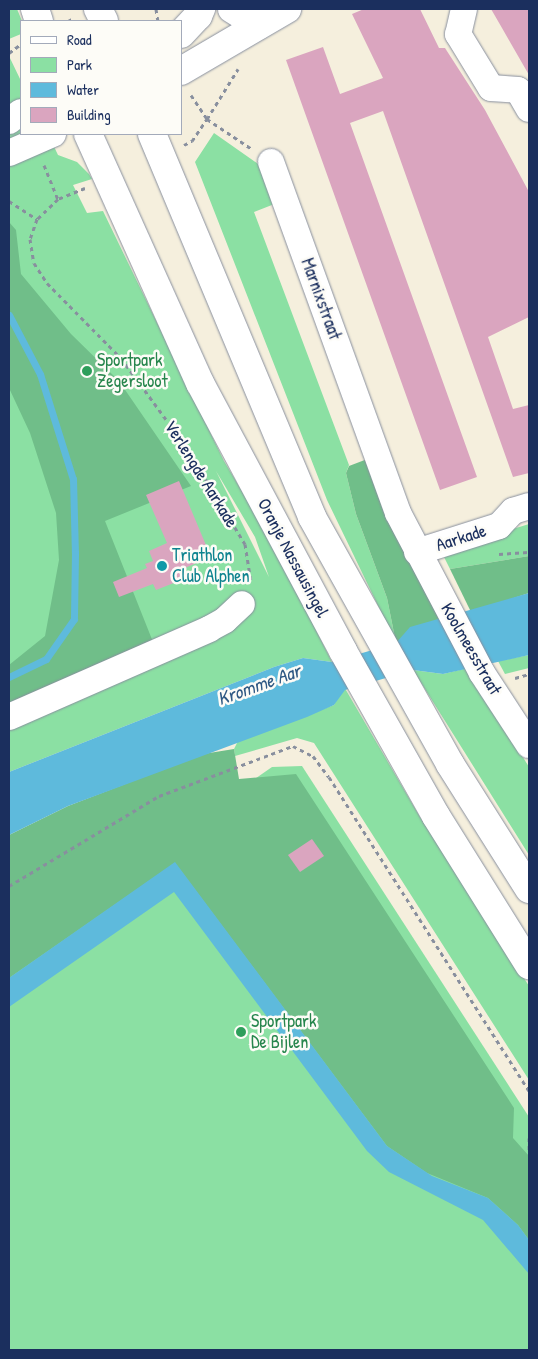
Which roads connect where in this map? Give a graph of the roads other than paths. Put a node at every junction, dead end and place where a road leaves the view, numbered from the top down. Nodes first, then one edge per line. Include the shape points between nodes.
1 (201, 9) edge
2 (232, 9) edge
3 (287, 9) edge
4 (464, 9) edge
5 (258, 25) junction
6 (182, 33) edge
7 (184, 80) edge
8 (525, 94) edge
9 (20, 113) edge
10 (9, 121) edge
11 (51, 135) edge
12 (88, 135) edge
13 (152, 135) edge
14 (9, 152) edge
15 (271, 162) road end
16 (529, 506) edge
17 (417, 552) junction
18 (242, 604) road end
19 (9, 717) edge
20 (529, 744) edge
21 (529, 890) edge
22 (529, 965) edge

1 - 6 main road
2 - 5 main road
3 - 5 main road
4 - 8 street via 458,34 491,88
5 - 7 main road
9 - 10 street
11 - 14 street
12 - 22 main road, Oranje Nassausingel via 200,383 365,692 436,816
13 - 21 main road, Oranje Nassausingel via 300,491 403,684
15 - 17 street, Marnixstraat via 398,513
16 - 17 street, Aarkade via 514,511 498,526
17 - 20 street, Koolmeesstraat via 482,673
18 - 19 street via 226,620 209,629

